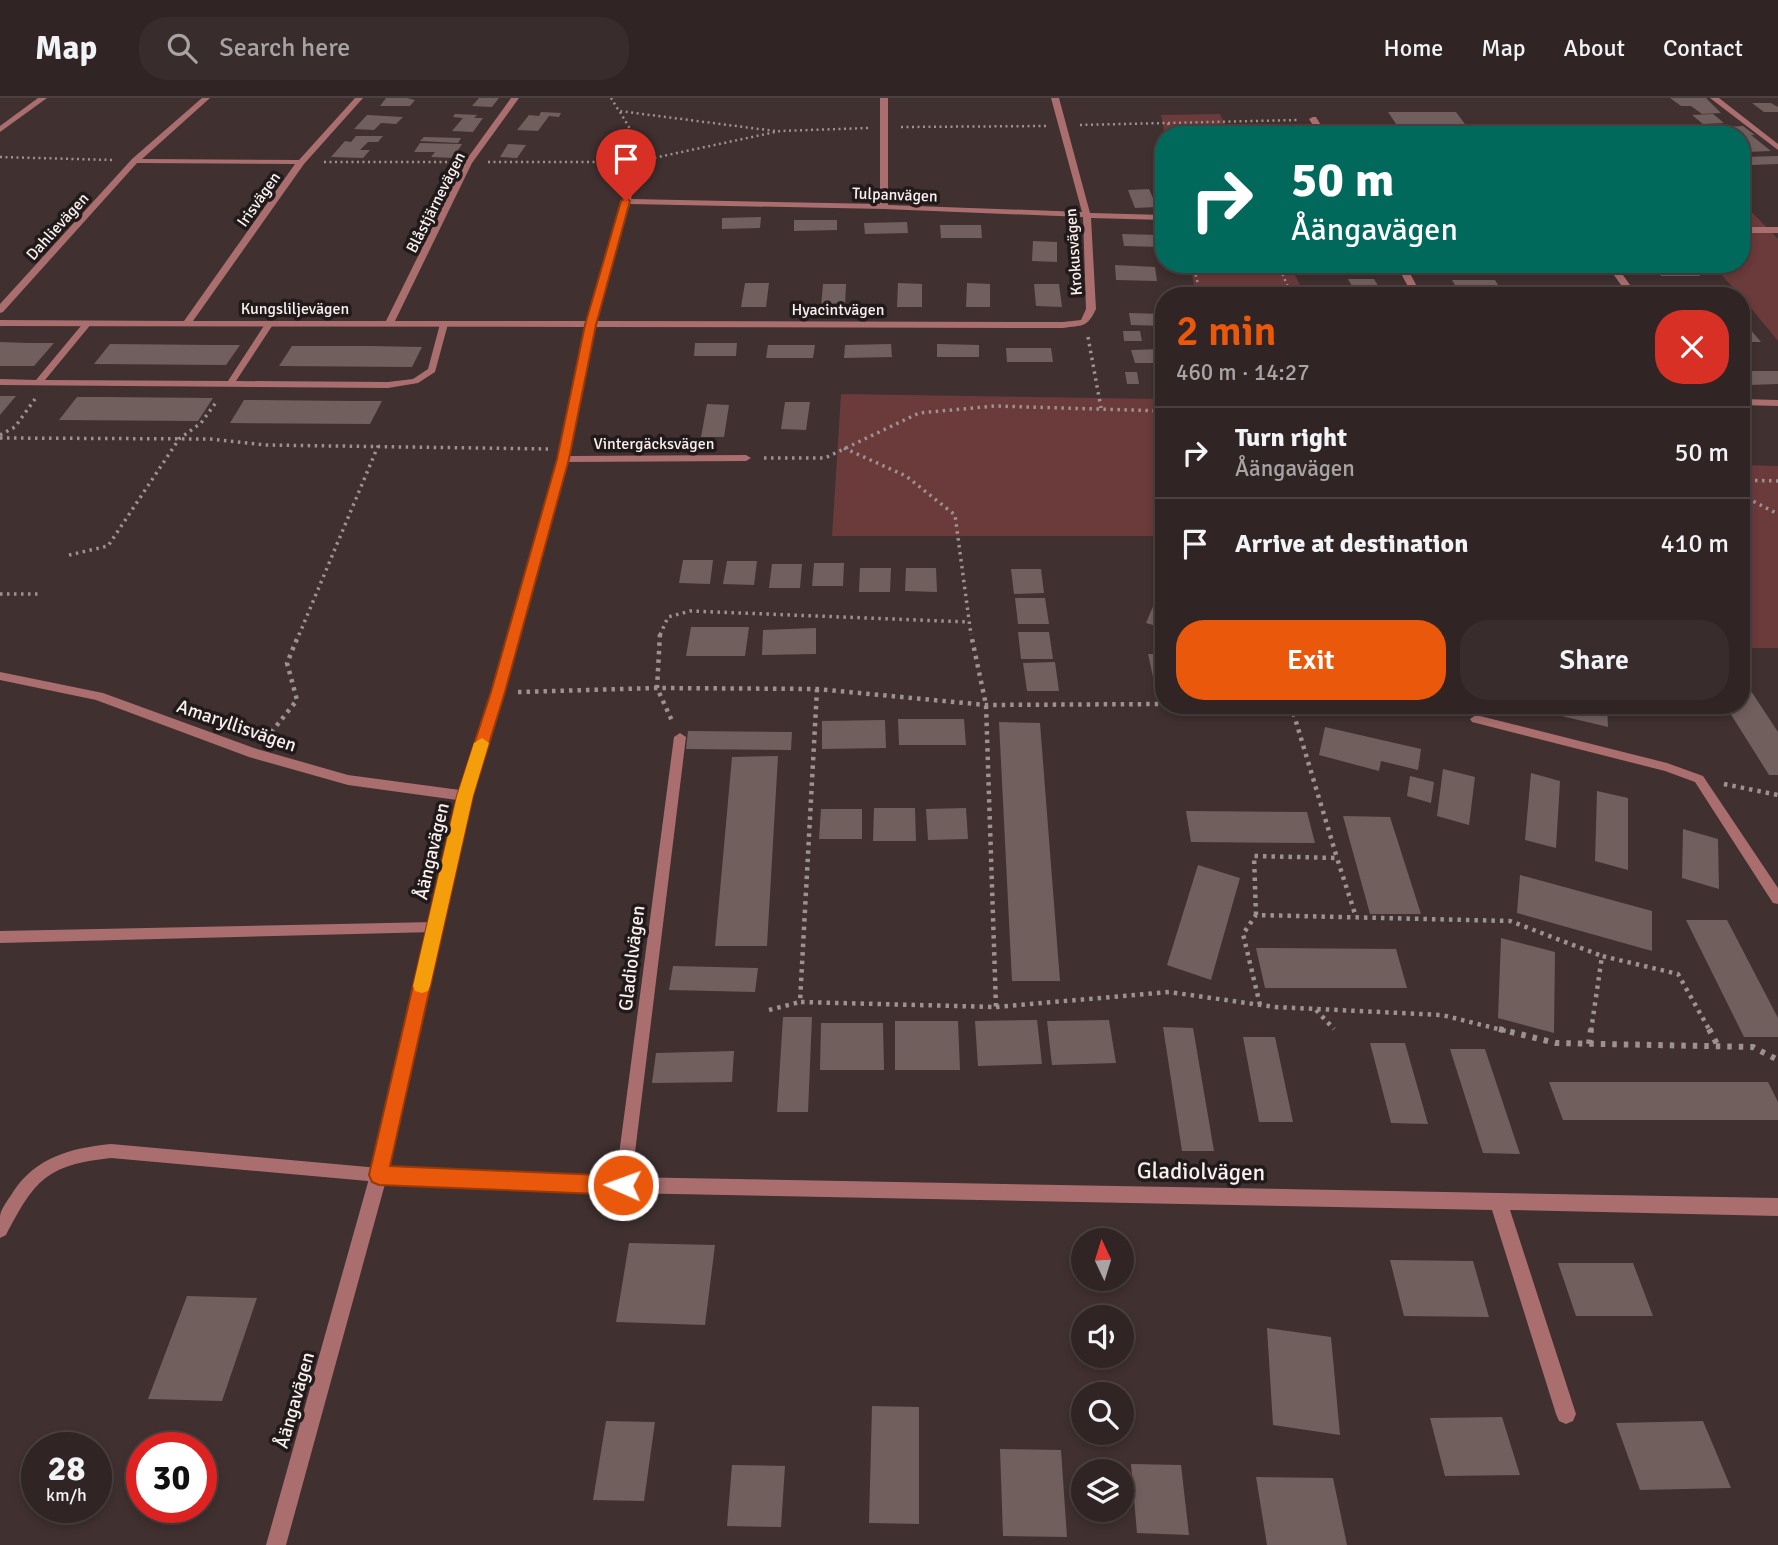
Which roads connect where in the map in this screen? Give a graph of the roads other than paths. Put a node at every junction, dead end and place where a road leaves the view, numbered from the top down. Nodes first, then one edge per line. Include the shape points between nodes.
1 (43, 98) edge
2 (206, 98) edge
3 (359, 98) edge
4 (515, 98) edge
5 (884, 98) edge
6 (1055, 98) edge
7 (1714, 98) edge
8 (1313, 119) road end
9 (1317, 126) edge
10 (1750, 126) edge
11 (1750, 126) edge
12 (0, 130) edge
13 (1778, 148) edge
14 (135, 161) junction
15 (301, 162) junction
16 (636, 168) dead end
17 (626, 201) junction
18 (884, 207) junction
19 (1087, 216) junction
20 (1155, 218) edge
21 (1750, 230) edge
22 (1778, 230) edge
23 (0, 310) edge
24 (1085, 322) joint
25 (0, 323) edge
26 (88, 323) junction
27 (187, 323) junction
28 (270, 323) junction
29 (389, 324) junction
30 (444, 324) junction
31 (591, 325) junction
32 (0, 382) edge
33 (44, 382) junction
34 (230, 384) junction
35 (1750, 402) edge
36 (1778, 403) edge
37 (564, 454) junction
38 (746, 458) road end
39 (0, 676) edge
40 (1476, 719) dead end
41 (680, 737) road end
42 (465, 796) junction
43 (1778, 899) edge
44 (435, 927) junction
45 (0, 937) edge
46 (379, 1175) junction
47 (623, 1185) junction
48 (1498, 1201) junction
49 (1778, 1207) edge
50 (0, 1230) edge
51 (1566, 1414) dead end
52 (276, 1545) edge

1 - 12 street
2 - 14 street, Dahlievägen
3 - 15 street, Irisvägen
4 - 29 street, Blåstjärnevägen via 468,163
5 - 18 street
6 - 19 street, Krokusvägen
7 - 10 street
8 - 9 street
11 - 13 street
14 - 15 street
14 - 23 street, Dahlievägen
15 - 27 street, Irisvägen
16 - 17 street, Åängavägen
17 - 18 street, Tulpanvägen
17 - 31 street, Åängavägen
18 - 19 street, Tulpanvägen
19 - 20 street, Tulpanvägen
19 - 24 street, Krokusvägen via 1091,309
21 - 22 street
24 - 31 street, Hyacintvägen
25 - 26 street, Kungsliljevägen
26 - 27 street, Kungsliljevägen
26 - 33 lane
27 - 28 street, Kungsliljevägen
28 - 29 street, Kungsliljevägen
28 - 34 lane
29 - 30 street, Kungsliljevägen
30 - 31 street, Kungsliljevägen
30 - 34 lane via 432,370 415,381 388,385
31 - 37 street, Åängavägen
32 - 33 lane
33 - 34 lane
35 - 36 street
37 - 38 street, Vintergäcksvägen
37 - 42 street, Åängavägen
39 - 42 street, Amaryllisvägen via 98,696 254,753 348,780
40 - 43 lane via 1699,779
41 - 47 lane, Gladiolvägen
42 - 44 street, Åängavägen
44 - 45 lane
44 - 46 street, Åängavägen
46 - 47 street, Gladiolvägen
46 - 50 lane via 111,1150 82,1152 55,1160 34,1178
46 - 52 street, Åängavägen
47 - 48 street, Gladiolvägen
48 - 49 street, Gladiolvägen
48 - 51 street

